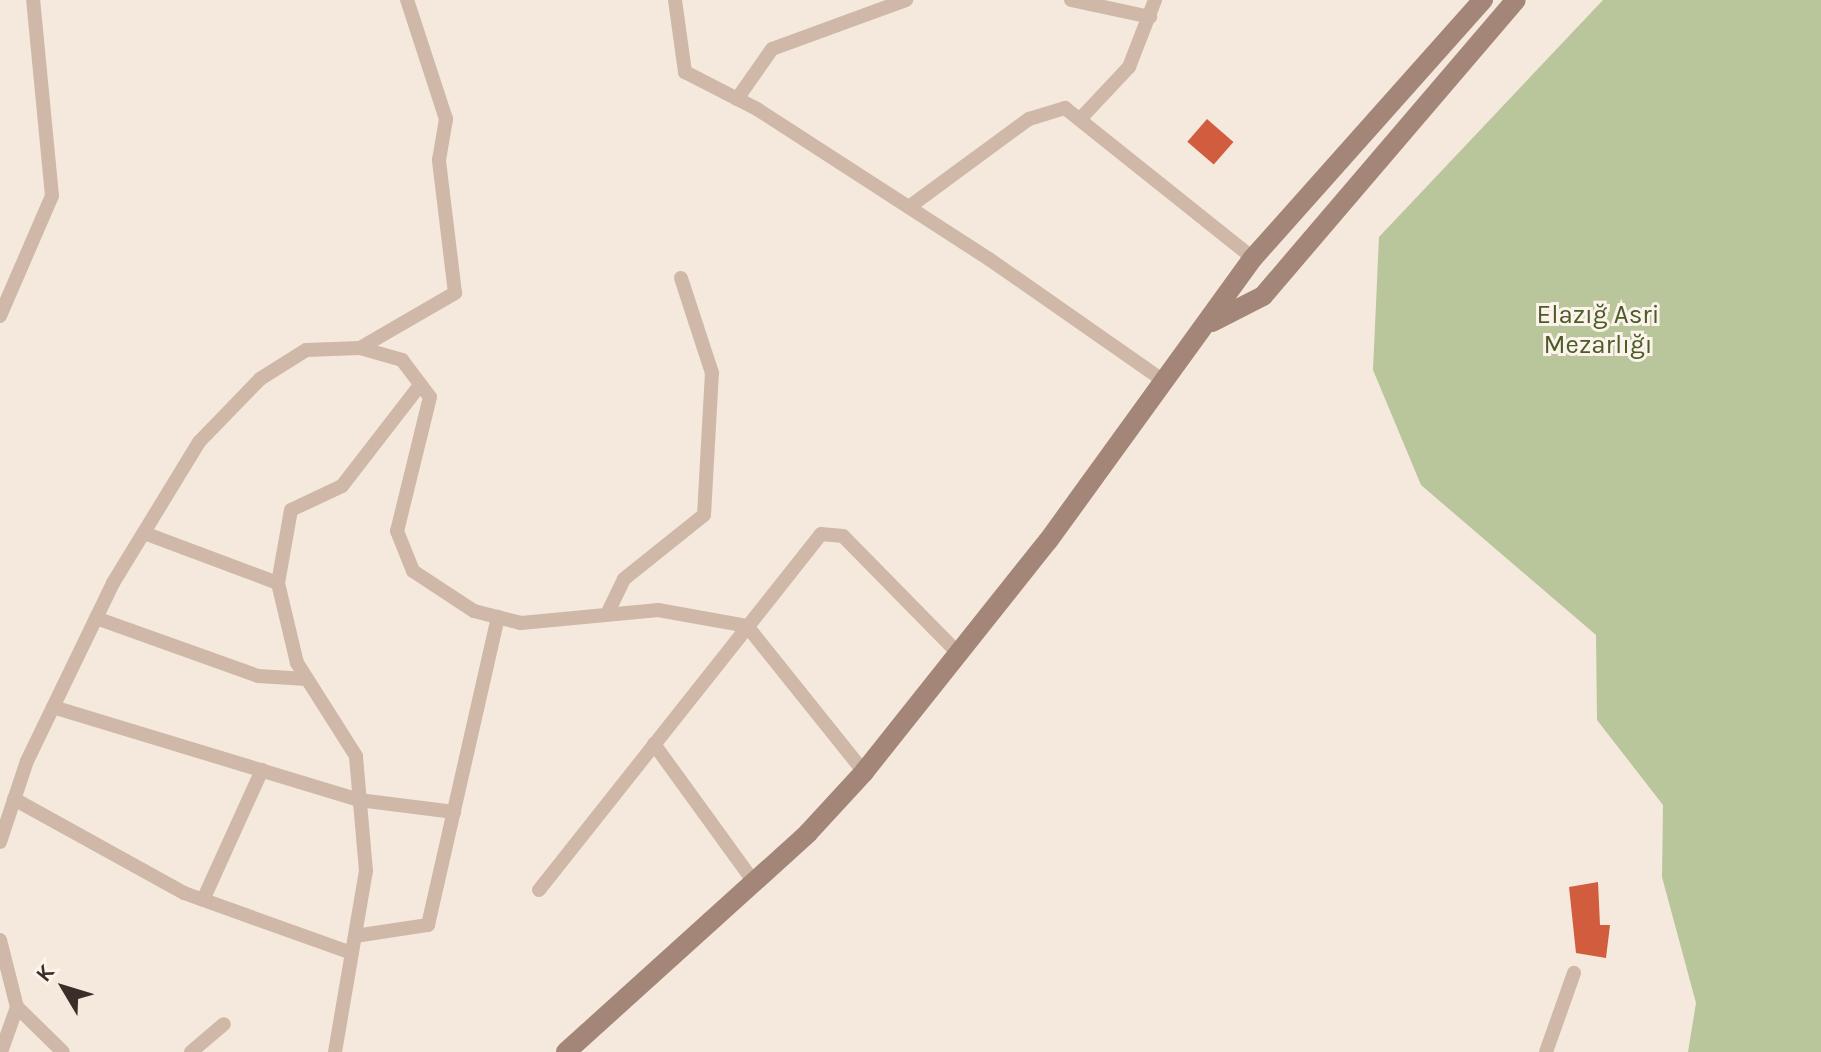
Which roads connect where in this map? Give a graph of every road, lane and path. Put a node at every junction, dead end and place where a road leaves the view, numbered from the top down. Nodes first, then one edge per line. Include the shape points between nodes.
1 (33, 0) edge
2 (407, 0) edge
3 (675, 0) edge
4 (906, 0) edge
5 (1071, 0) edge
6 (1155, 0) edge
7 (1483, 0) edge
8 (1516, 0) edge
9 (1150, 17) junction
10 (737, 99) junction
11 (1082, 117) junction
12 (909, 207) junction
13 (1253, 258) junction
14 (681, 278) dead end
15 (0, 316) edge
16 (1212, 322) junction
17 (360, 348) junction
18 (1164, 381) junction
19 (420, 385) junction
20 (144, 533) junction
21 (278, 583) junction
22 (609, 610) junction
23 (498, 617) junction
24 (96, 618) junction
25 (747, 626) junction
26 (958, 653) junction
27 (307, 679) junction
28 (53, 707) junction
29 (654, 744) junction
30 (262, 770) junction
31 (864, 772) junction
32 (14, 799) junction
33 (359, 800) junction
34 (454, 812) junction
35 (0, 842) edge
36 (754, 882) junction
37 (539, 890) dead end
38 (203, 900) junction
39 (355, 936) junction
40 (0, 940) edge
41 (352, 953) junction
42 (1574, 973) dead end
43 (17, 1007) junction
44 (224, 1024) dead end
45 (1, 1052) edge
46 (63, 1052) edge
47 (191, 1052) edge
48 (335, 1052) edge
49 (566, 1052) edge
50 (1546, 1052) edge

1 - 15 street via 52,196
2 - 17 street via 446,119 439,160 455,293
3 - 10 street via 685,72
4 - 10 street via 772,49
5 - 9 street
6 - 9 street
7 - 13 street
8 - 16 street via 1263,296
9 - 11 street via 1129,67
10 - 12 street
11 - 12 street via 1065,108 1029,119
11 - 13 street
12 - 18 street
13 - 16 street
14 - 22 street via 712,373 704,515 624,579
16 - 18 street
17 - 19 street via 402,360
17 - 20 street via 306,350 260,379 199,442
18 - 26 street
19 - 21 street via 342,486 291,510
19 - 23 street via 430,397 397,531 413,571 474,611
20 - 21 street
20 - 24 street
21 - 27 street
22 - 23 street via 521,623
22 - 25 street via 658,610
23 - 34 street
24 - 27 street via 258,676
24 - 28 street
25 - 26 street via 797,556 821,534 843,536
25 - 29 street
25 - 31 street
26 - 31 street
27 - 33 street via 356,756
28 - 30 street
28 - 32 street
29 - 36 street
29 - 37 street
30 - 33 street
30 - 38 street
31 - 36 street
32 - 35 street
32 - 38 street
33 - 34 street
33 - 39 street via 366,871
34 - 39 street via 428,925
36 - 49 street
38 - 41 street
39 - 41 street
40 - 43 street
41 - 48 street
42 - 50 street
43 - 45 street
43 - 46 street
44 - 47 street

